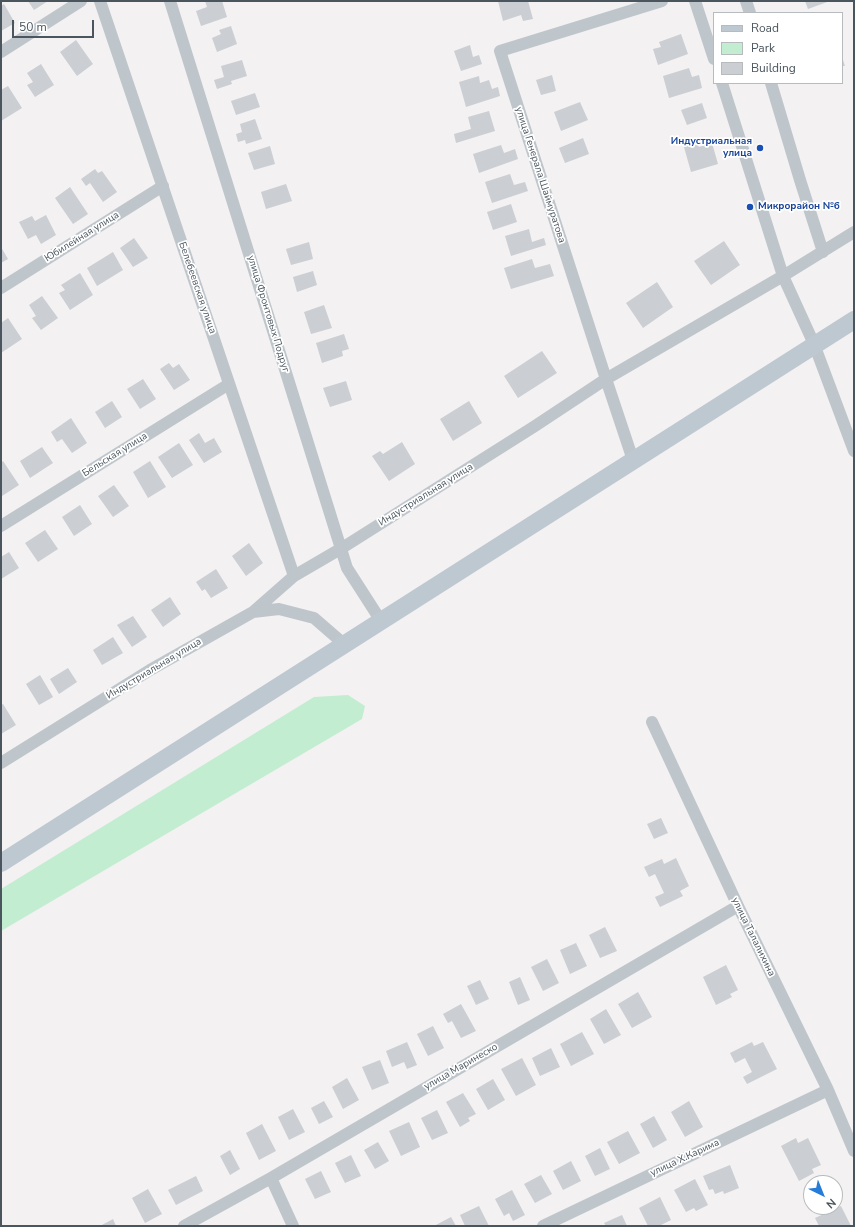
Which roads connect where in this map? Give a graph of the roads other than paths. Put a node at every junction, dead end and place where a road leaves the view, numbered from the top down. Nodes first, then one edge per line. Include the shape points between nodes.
1 (81, 1) edge
2 (100, 1) edge
3 (170, 1) edge
4 (662, 1) edge
5 (696, 1) edge
6 (746, 1) edge
7 (750, 12) edge
8 (1, 52) edge
9 (713, 56) edge
10 (722, 84) edge
11 (771, 84) edge
12 (163, 186) junction
13 (854, 232) edge
14 (823, 252) junction
15 (783, 276) junction
16 (1, 288) edge
17 (854, 320) edge
18 (814, 344) junction
19 (606, 379) junction
20 (229, 384) junction
21 (854, 452) edge
22 (633, 460) junction
23 (1, 526) edge
24 (342, 548) junction
25 (294, 576) junction
26 (253, 612) junction
27 (381, 621) junction
28 (344, 644) junction
29 (652, 722) dead end
30 (1, 763) edge
31 (1, 863) edge
32 (738, 906) junction
33 (828, 1090) junction
34 (854, 1151) edge
35 (271, 1178) junction
36 (184, 1226) edge
37 (293, 1226) edge
38 (543, 1226) edge

1 - 8 street
2 - 12 street, Белебеевская улица
3 - 24 street, улица Фронтовых Подруг
4 - 19 street, улица Генерала Шаймуратова via 500,51
5 - 9 street
6 - 7 street
10 - 15 street
11 - 14 street
12 - 16 street, Юбилейная улица
12 - 20 street, Белебеевская улица
13 - 14 street, Индустриальная улица
14 - 15 street, Индустриальная улица
15 - 18 street
15 - 19 street, Индустриальная улица
17 - 18 street
18 - 21 street
18 - 22 street
19 - 22 street, улица Генерала Шаймуратова
19 - 24 street, Индустриальная улица
20 - 23 street, Бельская улица
20 - 25 street, Белебеевская улица
22 - 27 street
24 - 25 street, Индустриальная улица
24 - 27 street, улица Фронтовых Подруг via 347,568
25 - 26 street, Индустриальная улица
26 - 28 street via 279,610 314,618
26 - 30 street, Индустриальная улица via 150,670
27 - 28 street
28 - 31 street
29 - 32 street, улица Талалихина
32 - 33 street, улица Талалихина
32 - 35 street, улица Маринеско
33 - 34 street, улица Талалихина
33 - 38 street, улица Х.Карима
35 - 36 street, улица Маринеско
35 - 37 street

